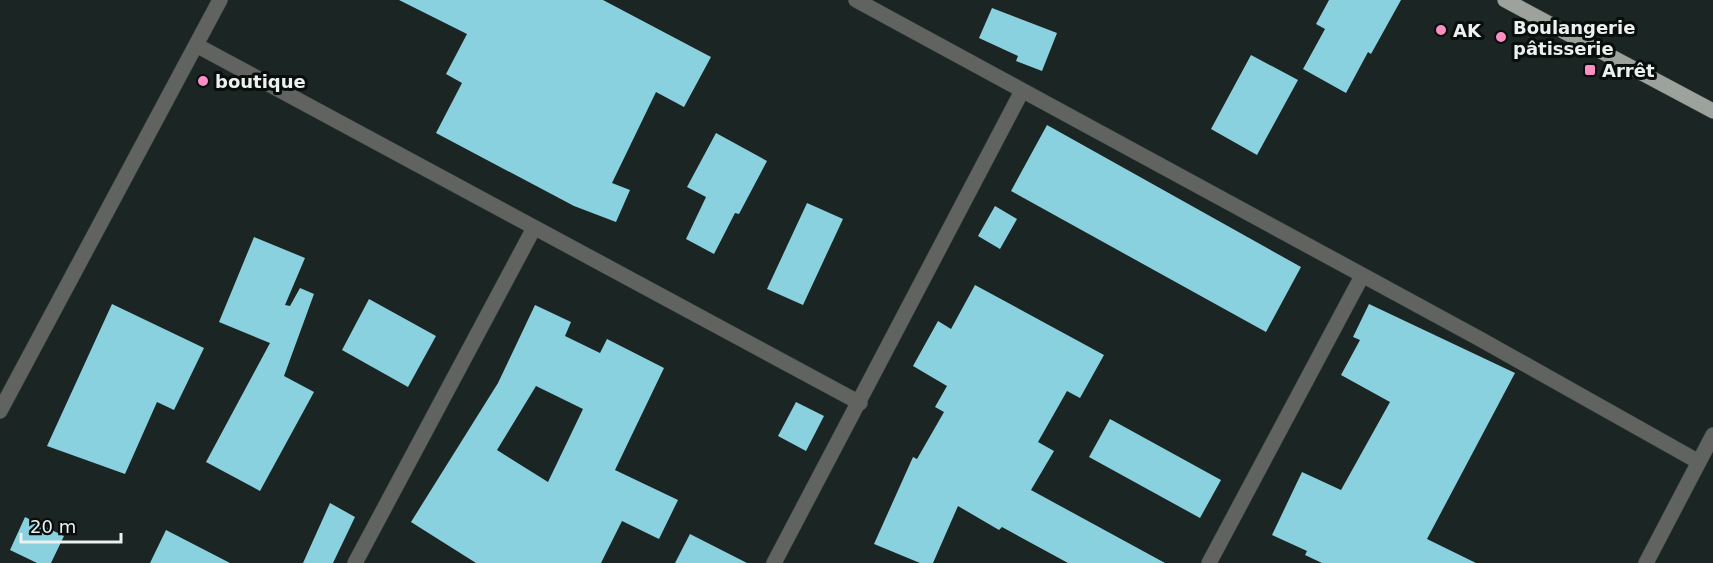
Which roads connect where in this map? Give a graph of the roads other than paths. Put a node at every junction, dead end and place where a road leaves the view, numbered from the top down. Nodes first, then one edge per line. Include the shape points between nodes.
1 (220, 0) edge
2 (856, 0) edge
3 (1504, 0) edge
4 (1523, 4) edge
5 (196, 45) junction
6 (1022, 91) junction
7 (1713, 111) edge
8 (534, 228) junction
9 (1362, 276) junction
10 (860, 404) junction
11 (0, 411) edge
12 (1713, 435) edge
13 (1699, 462) junction
14 (355, 563) edge
15 (774, 563) edge
16 (1209, 563) edge
17 (1646, 563) edge

1 - 5 street
2 - 6 street
3 - 4 main road
4 - 7 main road
5 - 8 street
5 - 11 street
6 - 9 street
6 - 10 street
8 - 10 street
8 - 14 street
9 - 13 street
9 - 16 street
10 - 15 street
12 - 13 street
13 - 17 street

